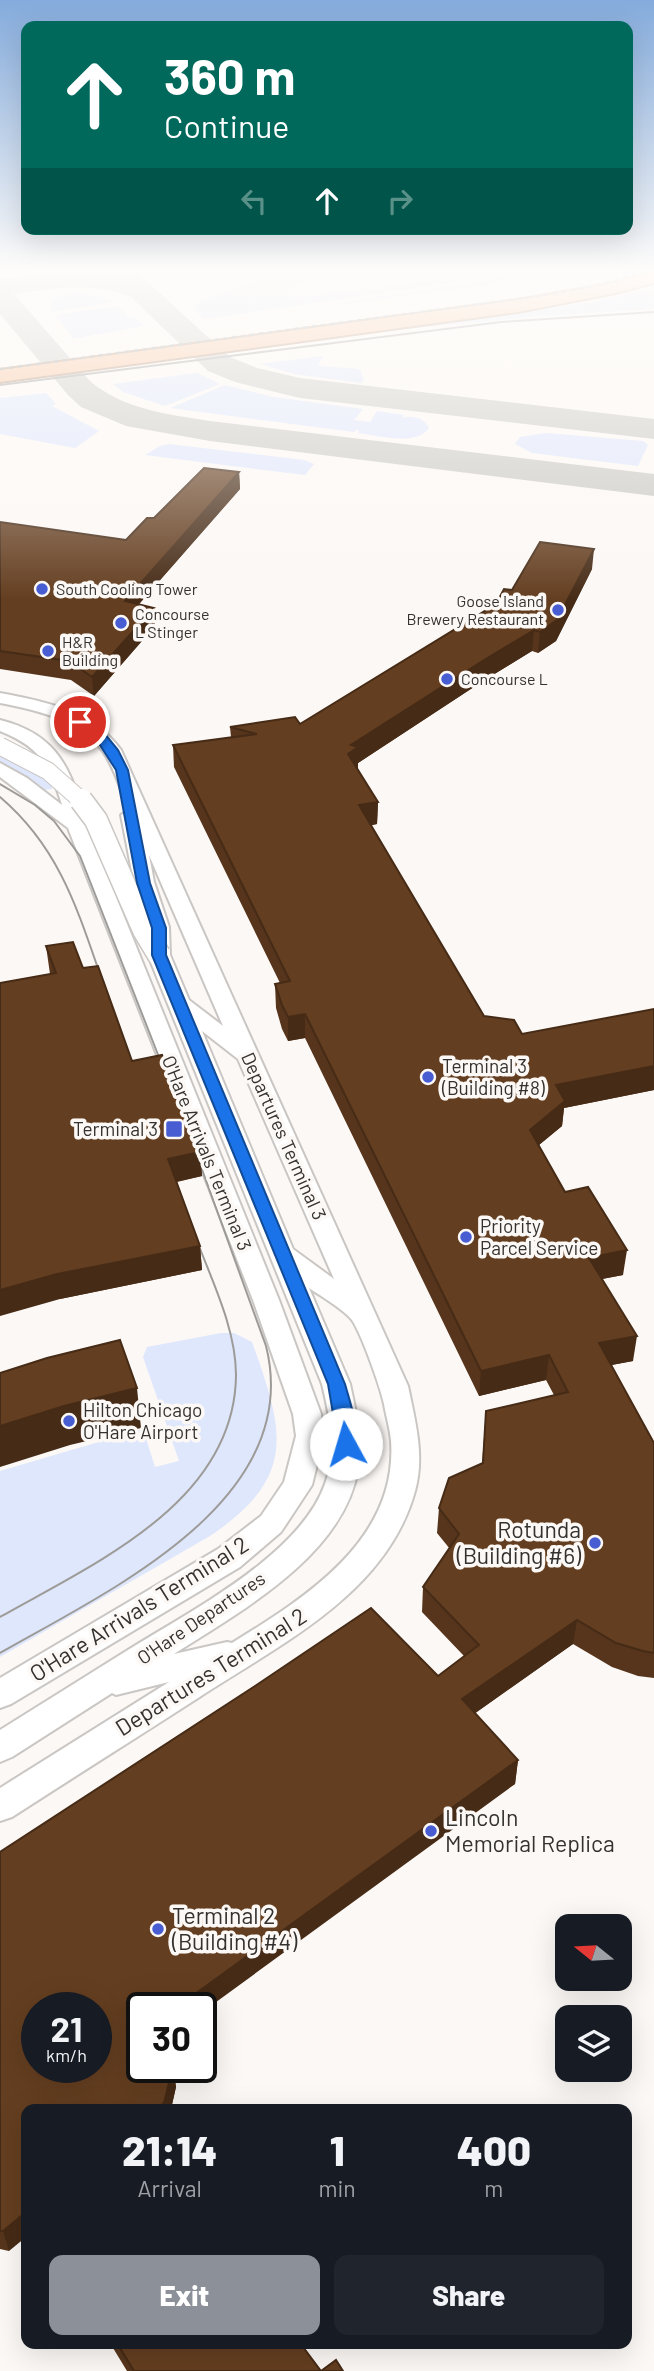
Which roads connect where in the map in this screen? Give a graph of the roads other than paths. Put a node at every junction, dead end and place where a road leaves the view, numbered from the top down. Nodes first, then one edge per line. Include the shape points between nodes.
1 (0, 698) edge
2 (0, 725) edge
3 (0, 746) edge
4 (0, 769) edge
5 (122, 770) junction
6 (77, 825) junction
7 (159, 955) junction
8 (179, 1004) junction
9 (247, 1055) junction
10 (282, 1254) junction
11 (363, 1314) junction
12 (299, 1485) joint
13 (393, 1510) joint
14 (252, 1649) junction
15 (99, 1686) junction
16 (0, 1694) edge
17 (0, 1747) edge
18 (0, 1806) edge

1 - 5 street via 70,716 101,737
2 - 6 street, O'Hare Arrivals Terminal 3 via 53,756
3 - 7 street, bridge via 48,771 84,803
4 - 6 street via 34,789
5 - 7 street, O'Hare Departures via 144,883 159,928
5 - 9 street, Departures Terminal 3
6 - 12 street, O'Hare Arrivals Terminal 3 via 307,1414 310,1436
7 - 8 street, O'Hare Departures
8 - 9 street
8 - 10 street, O'Hare Departures
9 - 11 street, Departures Terminal 3
10 - 11 street
10 - 15 street, O'Hare Departures via 337,1384 346,1425 346,1462 335,1497 309,1536 261,1581
11 - 13 street, Departures Terminal 3 via 403,1413 405,1464
12 - 16 street, O'Hare Arrivals Terminal 2 via 271,1524 229,1558
13 - 14 street, Departures Terminal 2 via 388,1526 358,1568 326,1599
14 - 15 street
14 - 18 street, Departures Terminal 2
15 - 17 street, O'Hare Departures

